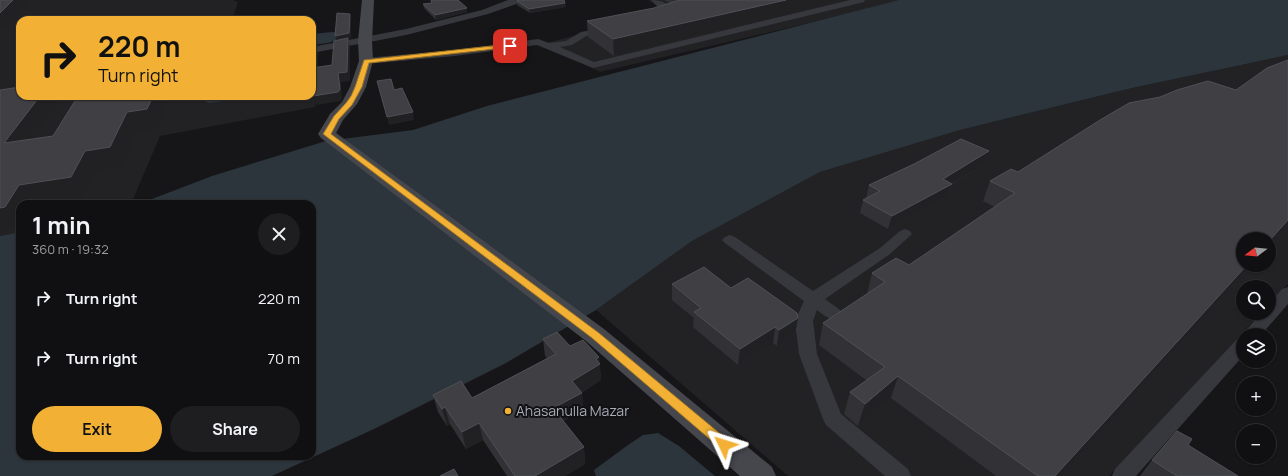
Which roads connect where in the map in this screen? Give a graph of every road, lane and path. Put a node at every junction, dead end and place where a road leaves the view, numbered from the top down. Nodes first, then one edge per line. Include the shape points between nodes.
1 (368, 0) edge
2 (519, 0) edge
3 (655, 0) edge
4 (861, 0) edge
5 (654, 19) edge
6 (618, 27) edge
7 (365, 41) junction
8 (549, 46) junction
9 (316, 49) edge
10 (366, 61) junction
11 (905, 234) dead end
12 (730, 240) dead end
13 (1288, 293) edge
14 (813, 299) junction
15 (834, 314) edge
16 (1257, 328) edge
17 (1236, 352) edge
18 (761, 476) edge
19 (900, 476) edge
20 (1123, 476) edge

1 - 7 main road
2 - 7 street via 478,14
3 - 5 street via 667,9 669,14
4 - 8 street via 593,65
6 - 8 street via 584,34 569,43
7 - 9 street
7 - 10 main road
8 - 10 street via 538,42
10 - 18 main road via 358,87 349,104 336,118 327,134 595,335
11 - 14 street via 885,251
12 - 14 street
13 - 16 street
14 - 15 street
14 - 19 street via 804,321 808,354 833,420
17 - 20 street

